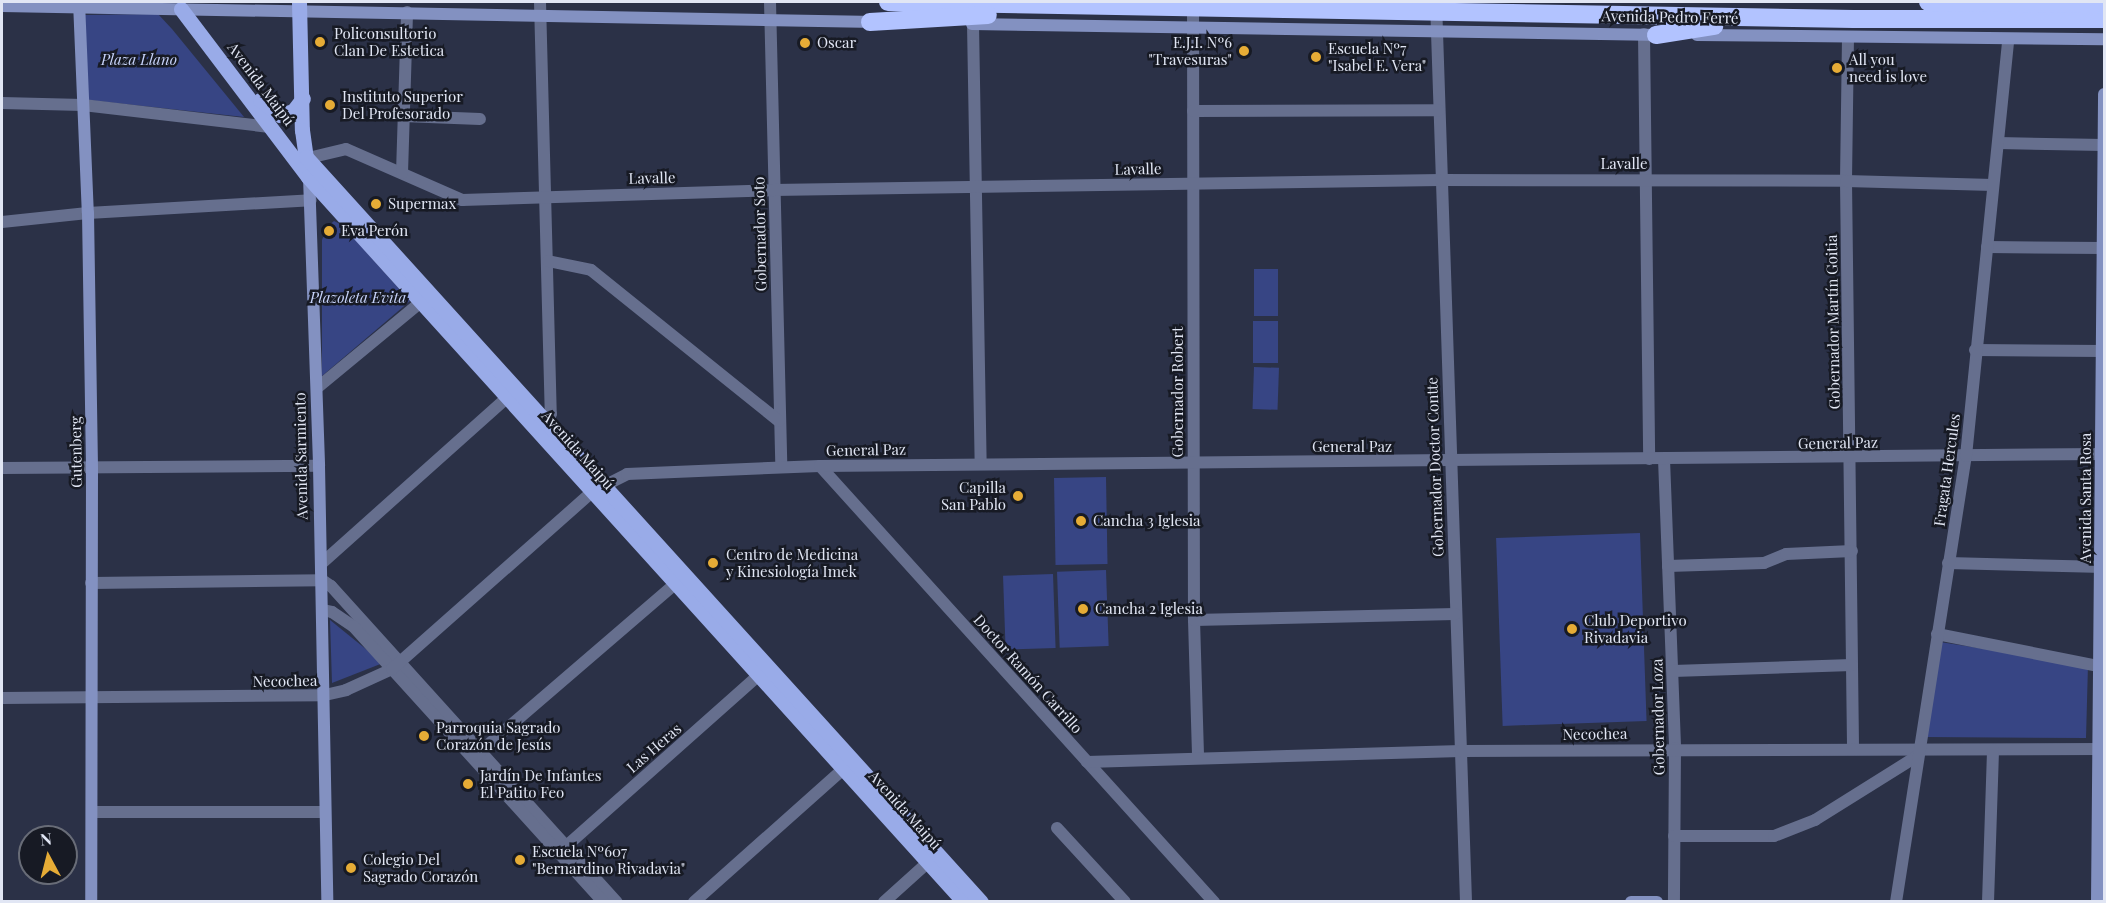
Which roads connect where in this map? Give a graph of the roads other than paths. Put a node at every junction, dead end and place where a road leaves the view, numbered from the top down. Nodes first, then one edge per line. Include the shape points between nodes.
1 (540, 2) edge
2 (770, 2) edge
3 (888, 2) edge
4 (1928, 2) edge
5 (79, 4) edge
6 (1193, 4) edge
7 (2104, 4) edge
8 (2, 6) edge
9 (300, 6) edge
10 (1436, 6) edge
11 (1087, 7) junction
12 (181, 9) junction
13 (407, 12) junction
14 (541, 15) junction
15 (770, 19) junction
16 (1854, 19) junction
17 (2104, 19) edge
18 (870, 22) junction
19 (973, 24) junction
20 (1193, 28) junction
21 (1437, 32) junction
22 (1650, 34) junction
23 (1848, 37) junction
24 (2008, 39) junction
25 (2104, 39) edge
26 (212, 50) junction
27 (2104, 94) edge
28 (303, 98) junction
29 (2, 104) edge
30 (83, 105) junction
31 (1439, 110) junction
32 (1193, 111) junction
33 (404, 116) junction
34 (480, 119) dead end
35 (270, 127) junction
36 (1998, 143) junction
37 (2104, 145) edge
38 (301, 160) junction
39 (402, 173) junction
40 (308, 177) junction
41 (1644, 179) junction
42 (1442, 180) junction
43 (1846, 180) junction
44 (1192, 183) junction
45 (1993, 185) junction
46 (974, 189) junction
47 (774, 190) junction
48 (545, 196) junction
49 (311, 200) junction
50 (88, 213) junction
51 (2, 222) edge
52 (1987, 247) junction
53 (2103, 248) edge
54 (548, 261) junction
55 (425, 298) junction
56 (1976, 350) junction
57 (2103, 351) edge
58 (317, 388) junction
59 (511, 394) junction
60 (779, 421) junction
61 (543, 428) junction
62 (2103, 454) edge
63 (1966, 456) junction
64 (1851, 458) junction
65 (1649, 459) junction
66 (1664, 459) junction
67 (1450, 462) junction
68 (981, 464) junction
69 (1193, 464) junction
70 (319, 466) junction
71 (781, 466) junction
72 (820, 466) junction
73 (2, 468) edge
74 (92, 468) junction
75 (597, 488) junction
76 (1852, 551) junction
77 (322, 563) junction
78 (1948, 563) junction
79 (1668, 566) junction
80 (2102, 567) edge
81 (680, 579) junction
82 (322, 580) junction
83 (91, 583) junction
84 (322, 610) junction
85 (1455, 614) junction
86 (1194, 620) junction
87 (1936, 634) junction
88 (1852, 664) junction
89 (396, 665) junction
90 (2102, 665) edge
91 (764, 671) junction
92 (1673, 671) junction
93 (324, 695) junction
94 (92, 697) junction
95 (2, 698) edge
96 (1675, 748) junction
97 (1853, 749) junction
98 (2102, 749) edge
99 (1993, 750) junction
100 (1461, 751) junction
101 (1917, 753) junction
102 (476, 755) junction
103 (1198, 757) junction
104 (1087, 762) junction
105 (848, 765) junction
106 (92, 812) junction
107 (325, 812) junction
108 (1057, 828) dead end
109 (2101, 835) edge
110 (1674, 836) junction
111 (564, 848) junction
112 (933, 858) junction
113 (91, 902) edge
114 (327, 902) edge
115 (603, 902) edge
116 (617, 902) edge
117 (694, 902) edge
118 (884, 902) edge
119 (964, 902) edge
120 (981, 902) edge
121 (1125, 902) edge
122 (1214, 902) edge
123 (1466, 902) edge
124 (1631, 902) edge
125 (1657, 902) edge
126 (1674, 902) edge
127 (1896, 902) edge
128 (1988, 902) edge
129 (2097, 902) edge

1 - 14 street
2 - 15 street, Gobernador Soto
3 - 11 highway, Avenida Pedro Ferré
4 - 7 highway
5 - 8 main road, Avenida Pedro Ferré
5 - 12 main road, Avenida Pedro Ferré
5 - 30 main road, Gutenberg
6 - 10 highway, Avenida Pedro Ferré
6 - 11 highway, Avenida Pedro Ferré
6 - 20 street, Gobernador Robert
9 - 12 main road, Avenida Pedro Ferré
9 - 13 main road, Avenida Pedro Ferré
9 - 28 main road, Avenida Sarmiento
10 - 16 highway, Avenida Pedro Ferré
10 - 21 street, Gobernador Doctor Contte
11 - 18 highway
12 - 26 main road, Avenida Maipú
13 - 14 main road, Avenida Pedro Ferré
13 - 33 street
14 - 15 main road, Avenida Pedro Ferré
14 - 48 street
15 - 18 main road, Avenida Pedro Ferré
15 - 47 street, Gobernador Soto
16 - 17 highway, Avenida Pedro Ferré
16 - 22 highway via 1698,27
18 - 19 main road, Avenida Pedro Ferré
19 - 20 main road, Avenida Pedro Ferré
19 - 46 street
20 - 21 main road, Avenida Pedro Ferré
20 - 32 street, Gobernador Robert
21 - 22 main road, Avenida Pedro Ferré
21 - 31 street, Gobernador Doctor Contte
22 - 23 main road, Avenida Pedro Ferré
22 - 41 street
23 - 24 main road, Avenida Pedro Ferré
23 - 43 street, Gobernador Martín Goitia
24 - 25 main road, Avenida Pedro Ferré
24 - 36 street, Fragata Hercules
26 - 28 main road via 276,114 293,111
26 - 35 main road, Avenida Maipú
27 - 37 main road, Avenida Santa Rosa
28 - 38 main road, Avenida Sarmiento
29 - 30 street
30 - 35 street
30 - 50 main road, Gutenberg
31 - 32 street
31 - 42 street, Gobernador Doctor Contte
32 - 44 street, Gobernador Robert
33 - 34 street
33 - 39 street
35 - 38 main road, Avenida Maipú
36 - 37 street
36 - 45 street, Fragata Hercules
37 - 53 main road, Avenida Santa Rosa
38 - 39 street, Lavalle via 346,149
38 - 40 main road, Avenida Sarmiento
38 - 55 main road, Avenida Maipú
39 - 48 street, Lavalle via 462,200
40 - 49 main road, Avenida Sarmiento
40 - 55 main road, Avenida Maipú
41 - 42 street, Lavalle
41 - 43 street, Lavalle
41 - 65 street
42 - 44 street, Lavalle
42 - 67 street, Gobernador Doctor Contte
43 - 45 street, Lavalle
43 - 64 street, Gobernador Martín Goitia
44 - 46 street, Lavalle
44 - 69 street, Gobernador Robert
45 - 52 street, Fragata Hercules
46 - 47 street, Lavalle
46 - 68 street
47 - 48 street, Lavalle
47 - 60 street, Gobernador Soto
48 - 54 street
49 - 50 street
49 - 58 main road, Avenida Sarmiento
50 - 51 street
50 - 74 main road, Gutenberg
52 - 53 street
52 - 56 street, Fragata Hercules
53 - 57 main road, Avenida Santa Rosa
54 - 60 street via 591,270
54 - 61 street via 551,414
55 - 58 street
55 - 59 main road, Avenida Maipú
56 - 57 street
56 - 63 street, Fragata Hercules
57 - 62 main road, Avenida Santa Rosa
58 - 70 main road, Avenida Sarmiento
59 - 61 main road, Avenida Maipú
59 - 77 street
60 - 71 street, Gobernador Soto
61 - 75 main road, Avenida Maipú
62 - 63 street, General Paz
62 - 80 main road, Avenida Santa Rosa
63 - 64 street, General Paz
63 - 78 street, Fragata Hercules
64 - 66 street, General Paz
64 - 76 street, Gobernador Martín Goitia
65 - 66 street, General Paz
65 - 67 street, General Paz
66 - 79 street, Gobernador Loza
67 - 69 street, General Paz
67 - 85 street, Gobernador Doctor Contte
68 - 69 street, General Paz
68 - 72 street, General Paz
69 - 86 street, Gobernador Robert
70 - 74 street
70 - 77 main road, Avenida Sarmiento
71 - 72 street, General Paz
71 - 75 street, General Paz via 627,474
72 - 104 street, Doctor Ramón Carrillo
73 - 74 street
74 - 83 main road, Gutenberg
75 - 81 main road, Avenida Maipú
75 - 89 street, Necochea
76 - 79 street via 1786,554 1764,563
76 - 88 street, Gobernador Martín Goitia
77 - 82 main road, Avenida Sarmiento
78 - 80 street
78 - 87 street, Fragata Hercules
79 - 92 street, Gobernador Loza
80 - 90 main road, Avenida Santa Rosa
81 - 91 main road, Avenida Maipú
81 - 102 street
82 - 83 street
82 - 84 main road, Avenida Sarmiento
82 - 89 street
83 - 94 main road, Gutenberg
84 - 89 street via 352,626
84 - 93 main road, Avenida Sarmiento
85 - 86 street
85 - 100 street, Gobernador Doctor Contte
86 - 103 street, Gobernador Robert
87 - 90 street
87 - 101 street, Fragata Hercules
88 - 92 street
88 - 97 street, Gobernador Martín Goitia
89 - 93 street, Necochea via 376,678
89 - 102 street
90 - 98 main road, Avenida Santa Rosa
91 - 105 main road, Avenida Maipú
91 - 111 street, Las Heras
92 - 96 street, Gobernador Loza
93 - 94 street, Necochea
93 - 107 main road, Avenida Sarmiento
94 - 95 street, Necochea
94 - 106 main road, Gutenberg
96 - 97 street, Necochea
96 - 100 street, Necochea
96 - 110 street, Gobernador Loza
97 - 101 street, Necochea
98 - 99 street, Necochea
98 - 109 main road, Avenida Santa Rosa
99 - 101 street, Necochea
99 - 128 street
100 - 103 street, Necochea
100 - 123 street, Gobernador Doctor Contte
101 - 110 street via 1815,820 1774,837
101 - 127 street, Fragata Hercules
102 - 111 street
103 - 104 street, Necochea
104 - 122 street, Doctor Ramón Carrillo
105 - 112 main road, Avenida Maipú
105 - 117 street
106 - 107 street
106 - 113 main road, Gutenberg
107 - 114 main road, Avenida Sarmiento
108 - 121 street
109 - 129 main road, Avenida Santa Rosa
110 - 126 street, Gobernador Loza
111 - 115 street
111 - 116 street
112 - 118 street
112 - 119 main road, Avenida Maipú
112 - 120 main road, Avenida Maipú
124 - 125 main road

